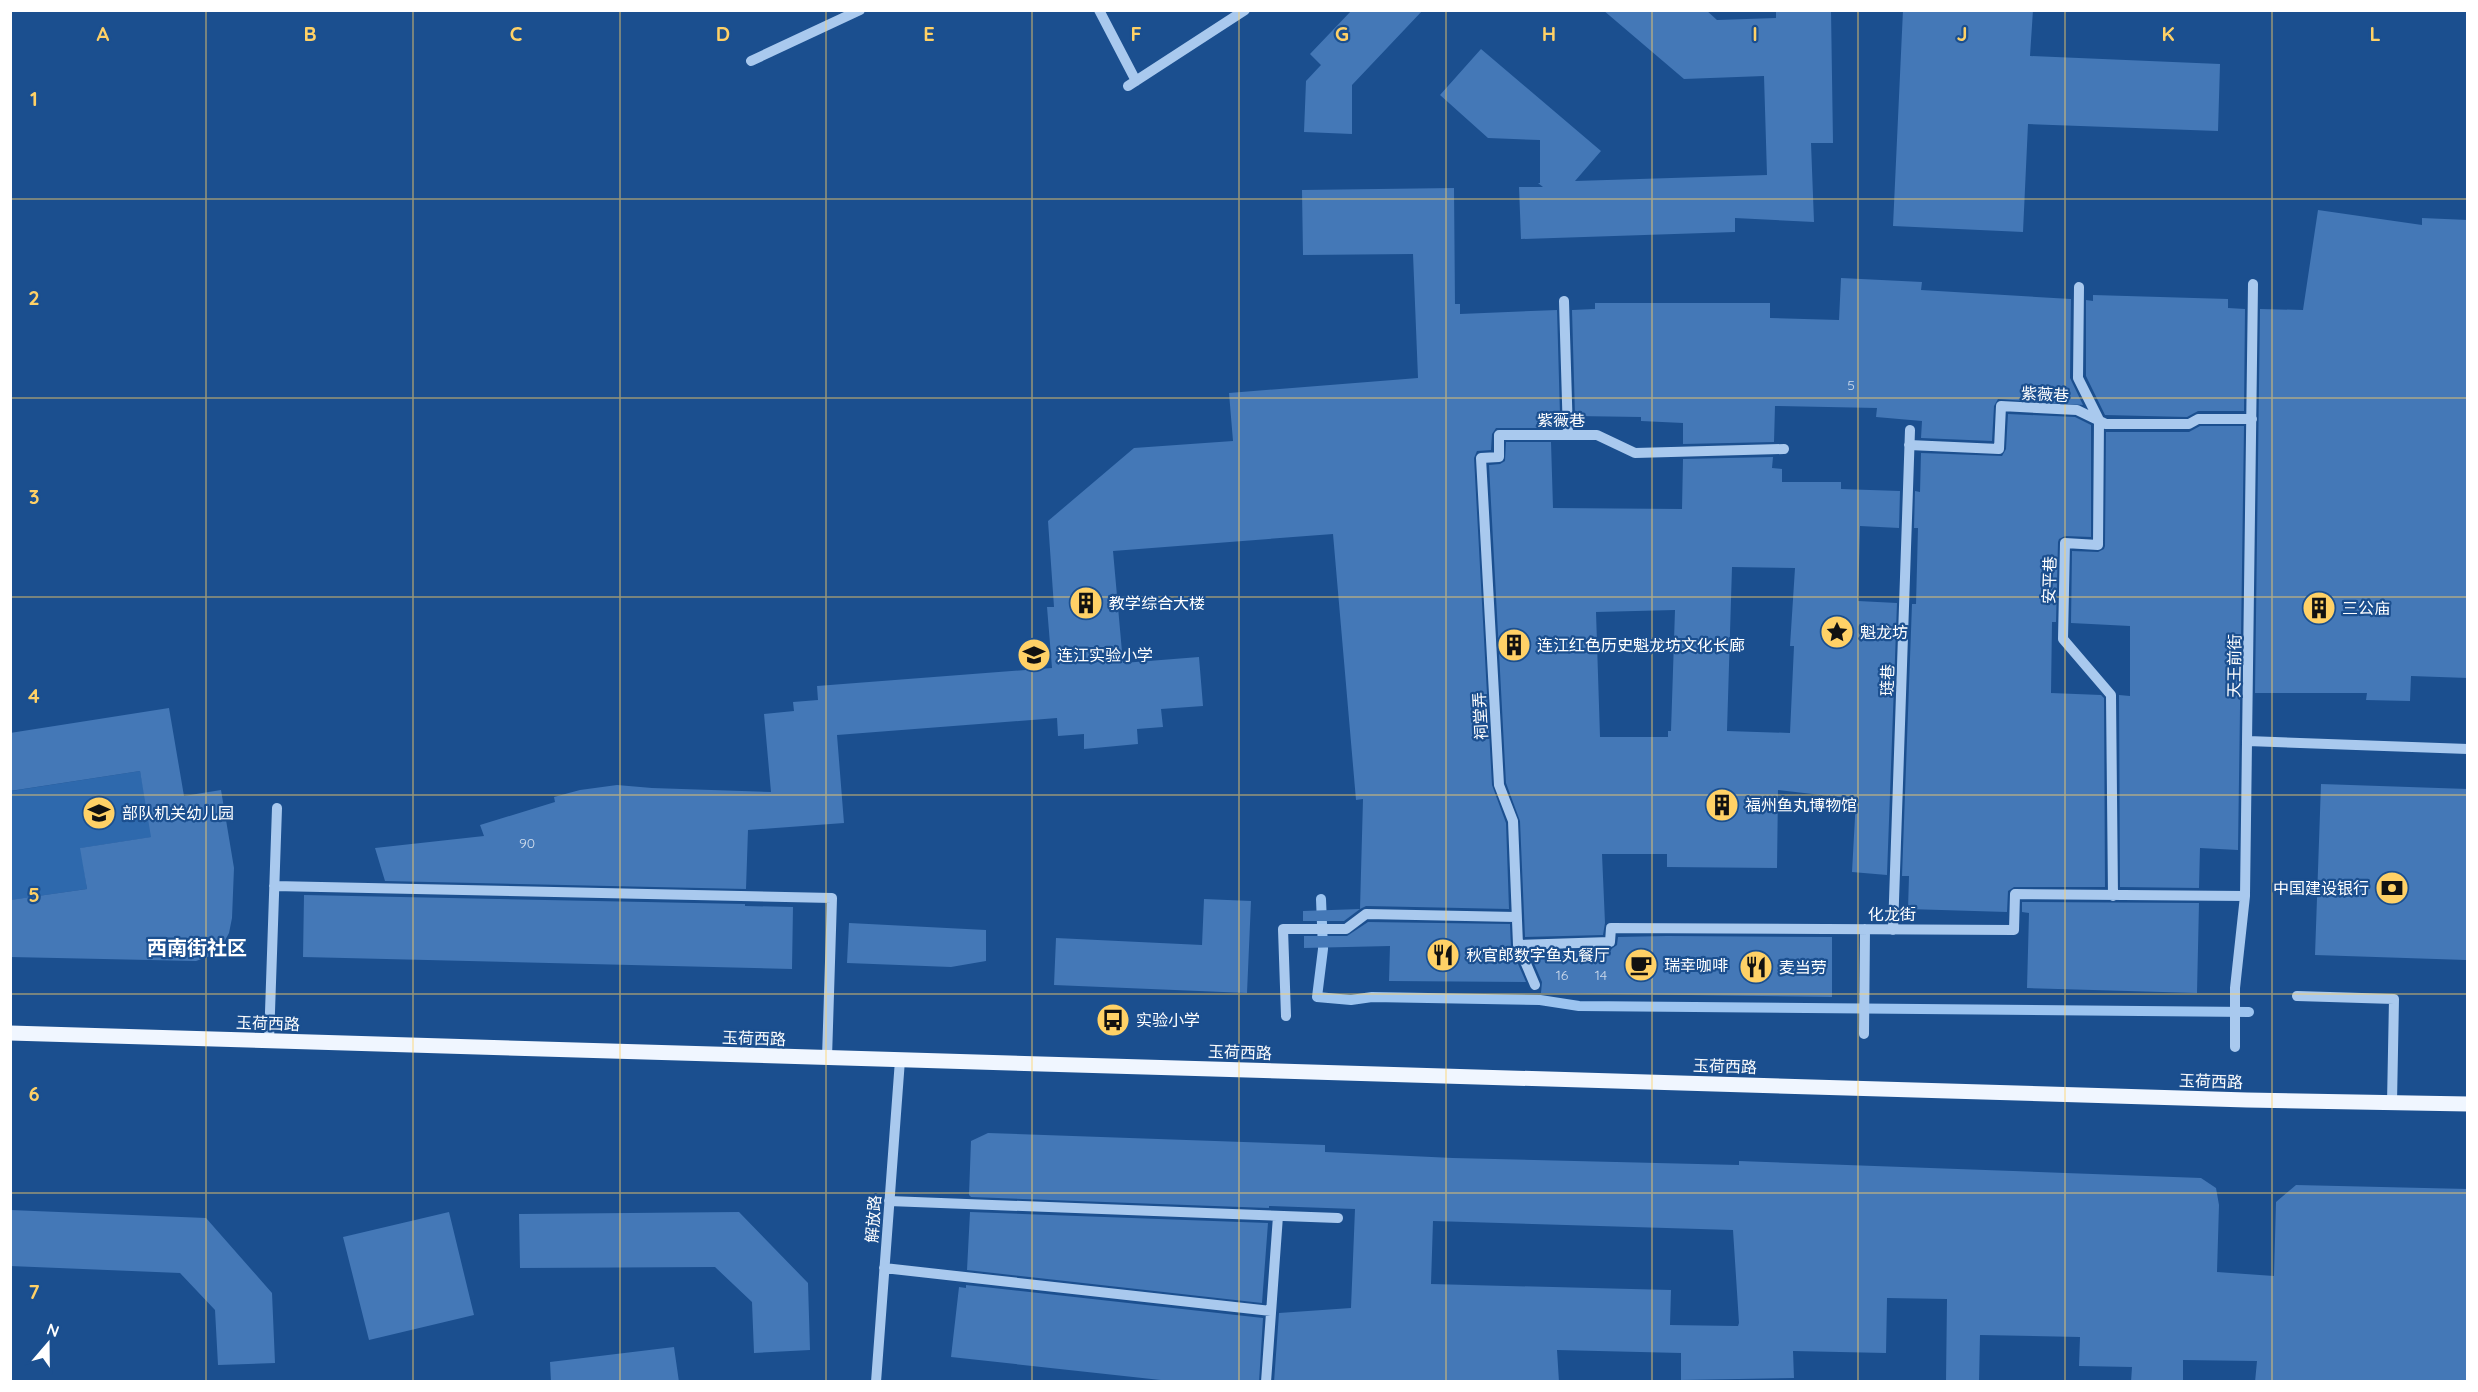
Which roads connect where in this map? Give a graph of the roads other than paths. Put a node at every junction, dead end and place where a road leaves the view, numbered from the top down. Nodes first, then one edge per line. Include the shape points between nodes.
1 (860, 10) edge
2 (1099, 10) edge
3 (1245, 10) edge
4 (751, 61) dead end
5 (2253, 284) dead end
6 (2079, 287) dead end
7 (1564, 301) dead end
8 (2252, 419) junction
9 (2099, 420) junction
10 (1910, 430) dead end
11 (1568, 435) junction
12 (1910, 445) junction
13 (1784, 449) dead end
14 (1499, 457) joint
15 (2248, 741) junction
16 (2468, 749) edge
17 (277, 808) dead end
18 (274, 886) junction
19 (2114, 896) junction
20 (2245, 896) junction
21 (1516, 917) junction
22 (1865, 929) junction
23 (1893, 930) junction
24 (1518, 945) junction
25 (1535, 985) dead end
26 (2298, 996) dead end
27 (1286, 1016) dead end
28 (10, 1033) edge
29 (1864, 1034) dead end
30 (269, 1041) junction
31 (2235, 1047) dead end
32 (827, 1058) junction
33 (900, 1060) junction
34 (2392, 1103) junction
35 (2468, 1104) edge
36 (889, 1201) junction
37 (1278, 1216) junction
38 (1338, 1218) dead end
39 (884, 1268) junction
40 (1271, 1311) junction
41 (876, 1382) edge
42 (1266, 1382) edge

1 - 4 street
2 - 3 street via 1132,84
5 - 8 street, 天王前街
6 - 9 street, 安平巷 via 2078,378
7 - 11 street
8 - 9 street, 紫薇巷 via 2198,419 2189,424 2106,424
8 - 15 street, 天王前街
9 - 12 street, 紫薇巷 via 2077,410 2001,406 1999,448
9 - 19 street, 安平巷 via 2098,545 2065,543 2063,639 2111,695
10 - 12 street, 琏巷
11 - 13 street, 紫薇巷 via 1597,435 1635,453
11 - 14 street, 紫薇巷 via 1499,435
12 - 23 street, 琏巷
14 - 21 street, 祠堂弄 via 1481,458 1498,785 1513,821
15 - 16 street
15 - 20 street, 天王前街
17 - 18 street
18 - 30 street
18 - 32 street via 832,898
19 - 20 street, 化龙街
19 - 23 street, 化龙街 via 2015,894 2014,930
20 - 31 street, 天王前街 via 2235,988
21 - 24 street, 祠堂弄
21 - 27 street via 1366,914 1346,929 1283,929
22 - 23 street, 化龙街
22 - 24 street, 化龙街 via 1611,928 1610,942
22 - 29 street
24 - 25 street, 祠堂弄
26 - 34 street via 2394,999
28 - 30 main road, 玉荷西路
30 - 32 main road, 玉荷西路
32 - 33 main road, 玉荷西路
33 - 34 main road, 玉荷西路
33 - 36 street, 解放路
34 - 35 main road, 玉荷西路
36 - 37 street
36 - 39 street, 解放路
37 - 38 street
37 - 40 street
39 - 40 street
39 - 41 street, 解放路
40 - 42 street

